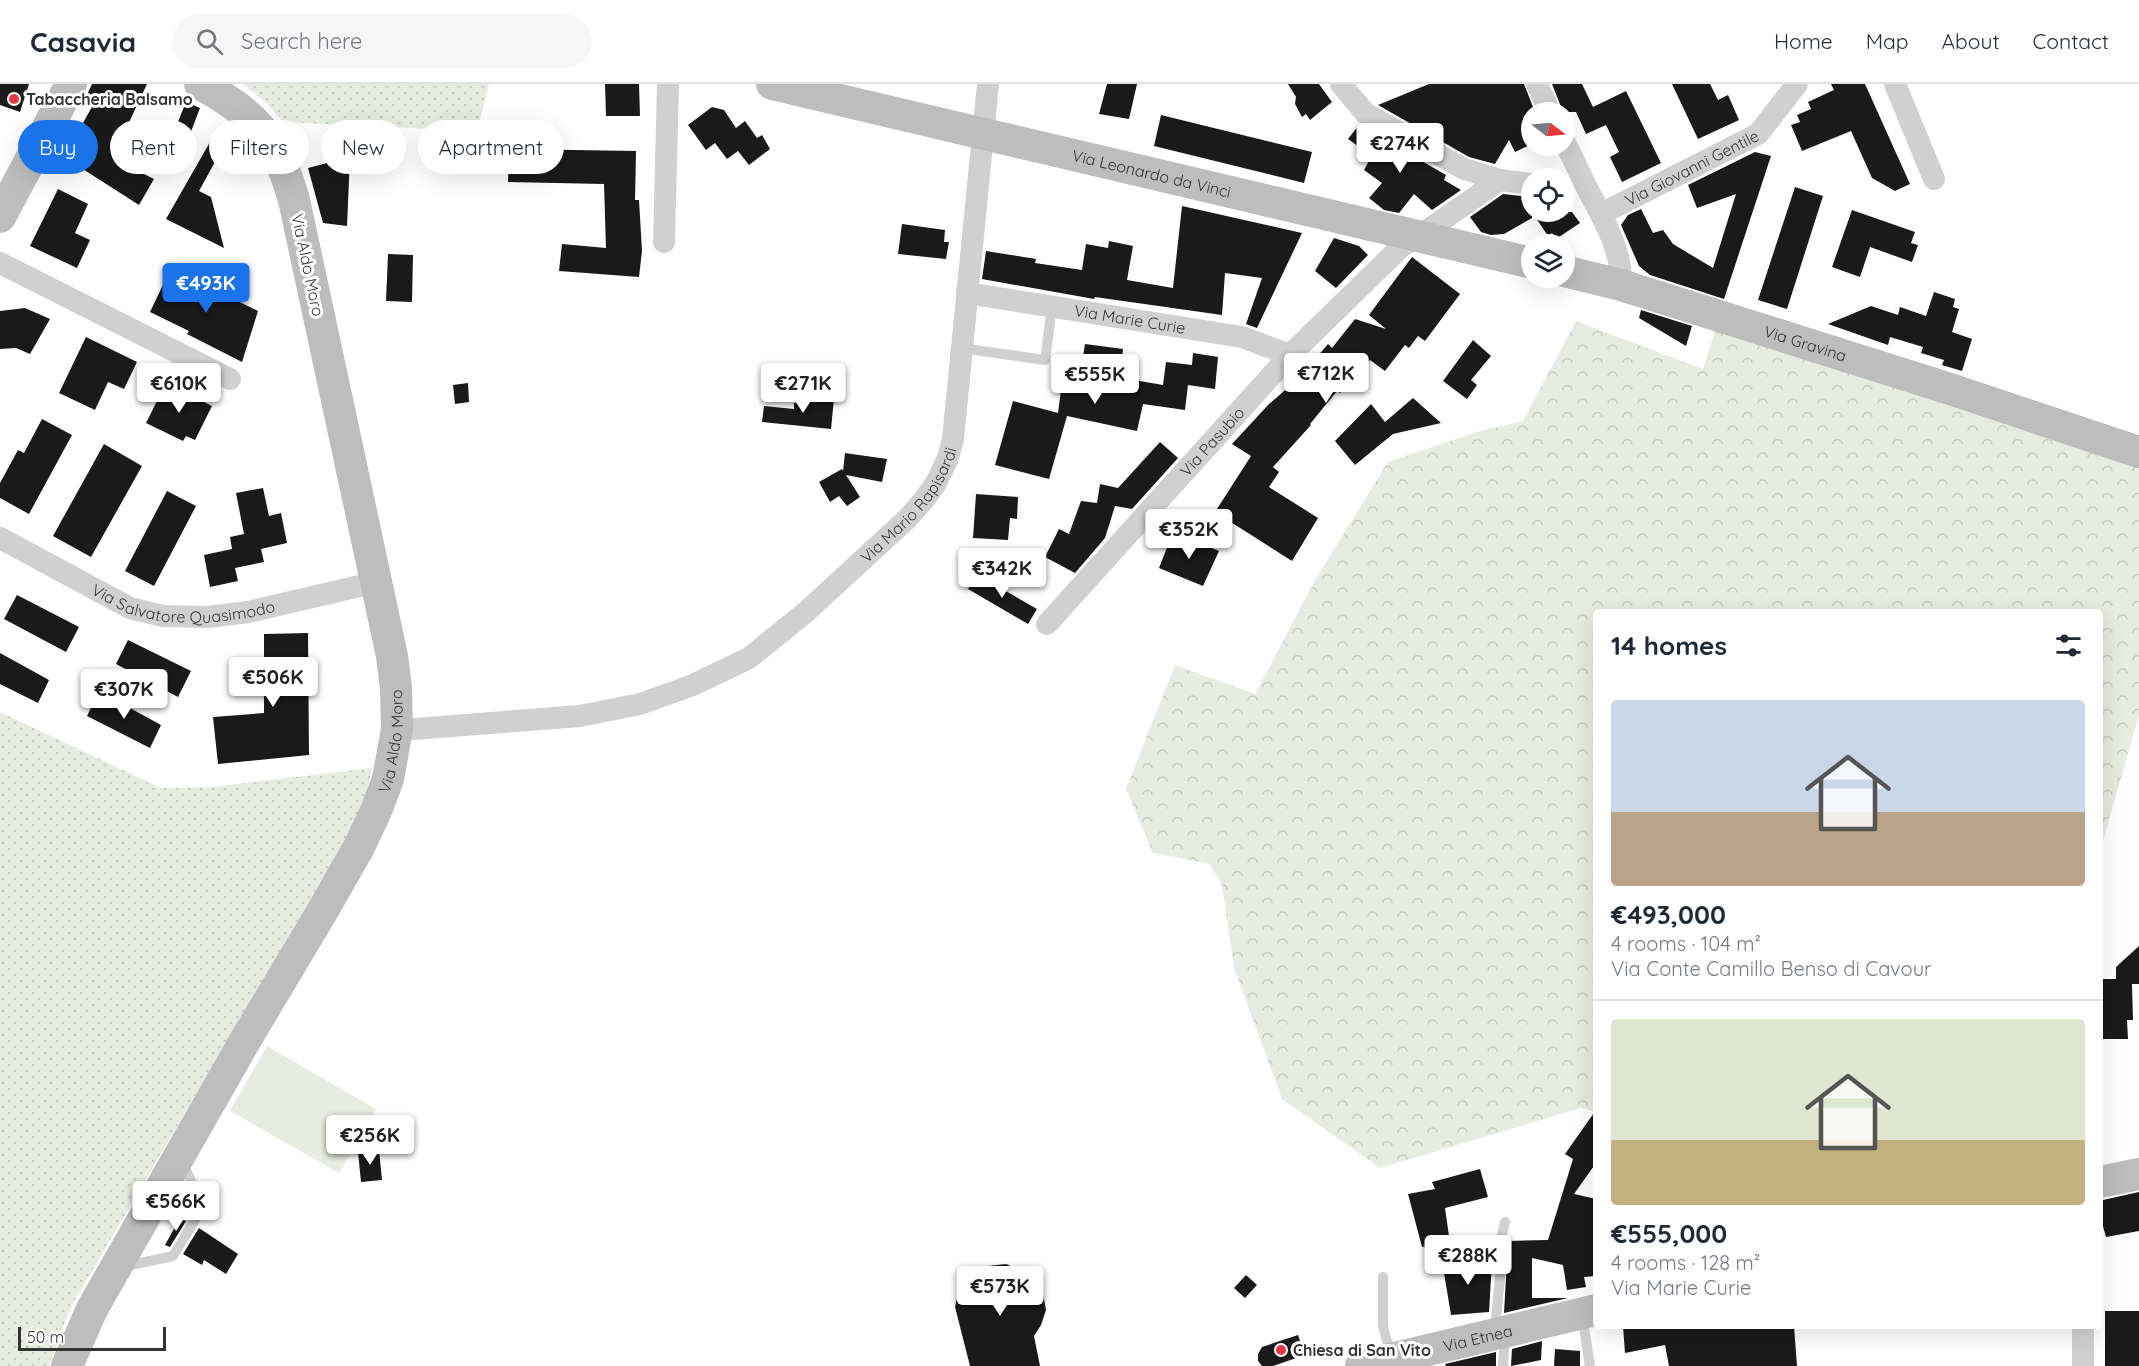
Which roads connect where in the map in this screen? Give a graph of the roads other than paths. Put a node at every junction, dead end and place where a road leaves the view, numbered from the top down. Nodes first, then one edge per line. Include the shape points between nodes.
1 (71, 84) edge
2 (200, 84) edge
3 (668, 84) edge
4 (772, 84) edge
5 (988, 84) edge
6 (1341, 84) edge
7 (1537, 84) edge
8 (1797, 84) edge
9 (1895, 84) edge
10 (1546, 102) edge
11 (984, 135) junction
12 (1571, 156) edge
13 (1934, 179) dead end
14 (1500, 180) junction
15 (1521, 183) edge
16 (1575, 190) edge
17 (1589, 192) junction
18 (1601, 214) junction
19 (0, 217) edge
20 (1419, 237) junction
21 (664, 242) dead end
22 (1521, 260) edge
23 (0, 263) edge
24 (1575, 274) edge
25 (1621, 285) junction
26 (967, 293) junction
27 (1052, 307) junction
28 (961, 348) junction
29 (1290, 355) junction
30 (230, 379) dead end
31 (2139, 452) edge
32 (0, 538) edge
33 (377, 582) junction
34 (1047, 624) dead end
35 (397, 729) junction
36 (180, 1155) junction
37 (2139, 1174) edge
38 (2103, 1181) edge
39 (1504, 1222) dead end
40 (115, 1268) junction
41 (1383, 1277) dead end
42 (1586, 1312) edge
43 (2083, 1329) edge
44 (1500, 1332) junction
45 (1391, 1357) junction
46 (67, 1366) edge
47 (1361, 1366) edge
48 (1503, 1366) edge
49 (1590, 1366) edge
50 (2083, 1366) edge

1 - 19 main road
2 - 33 main road, Via Aldo Moro via 259,125 287,177
3 - 21 street
4 - 11 main road, Via Leonardo da Vinci
5 - 11 street, Via Mario Rapisardi
6 - 14 street via 1365,113 1464,169
7 - 10 street
8 - 18 street, Via Giovanni Gentile via 1758,134
9 - 13 street
11 - 20 main road, Via Leonardo da Vinci
11 - 26 street, Via Mario Rapisardi
12 - 17 street
14 - 15 street
14 - 20 street, Via Pasubio
16 - 17 street
17 - 18 street
18 - 25 street via 1617,252
20 - 22 main road, Via Leonardo da Vinci
20 - 29 street, Via Pasubio via 1402,246
23 - 30 street
24 - 25 main road
25 - 31 main road, Via Gravina
26 - 27 street, Via Marie Curie
26 - 28 street, Via Mario Rapisardi
27 - 28 lane via 1045,360
27 - 29 street, Via Marie Curie via 1242,337
28 - 35 street, Via Mario Rapisardi via 953,439 936,483 907,519 806,612 749,658 693,685 640,704 545,720
29 - 34 street, Via Pasubio
32 - 33 street, Via Salvatore Quasimodo via 130,608 163,616 208,617 248,612
33 - 35 main road, Via Aldo Moro via 392,656
35 - 36 main road, Via Aldo Moro via 388,779 359,847
36 - 40 main road, Via Aldo Moro
36 - 40 lane via 203,1207 173,1257
37 - 38 main road
39 - 44 lane via 1500,1244
40 - 46 main road, Via Aldo Moro
41 - 45 lane via 1383,1326
42 - 44 main road, Via Etnea
42 - 49 lane via 1584,1327
43 - 50 street
44 - 45 main road, Via Etnea
44 - 48 lane
45 - 47 main road, Via Etnea

